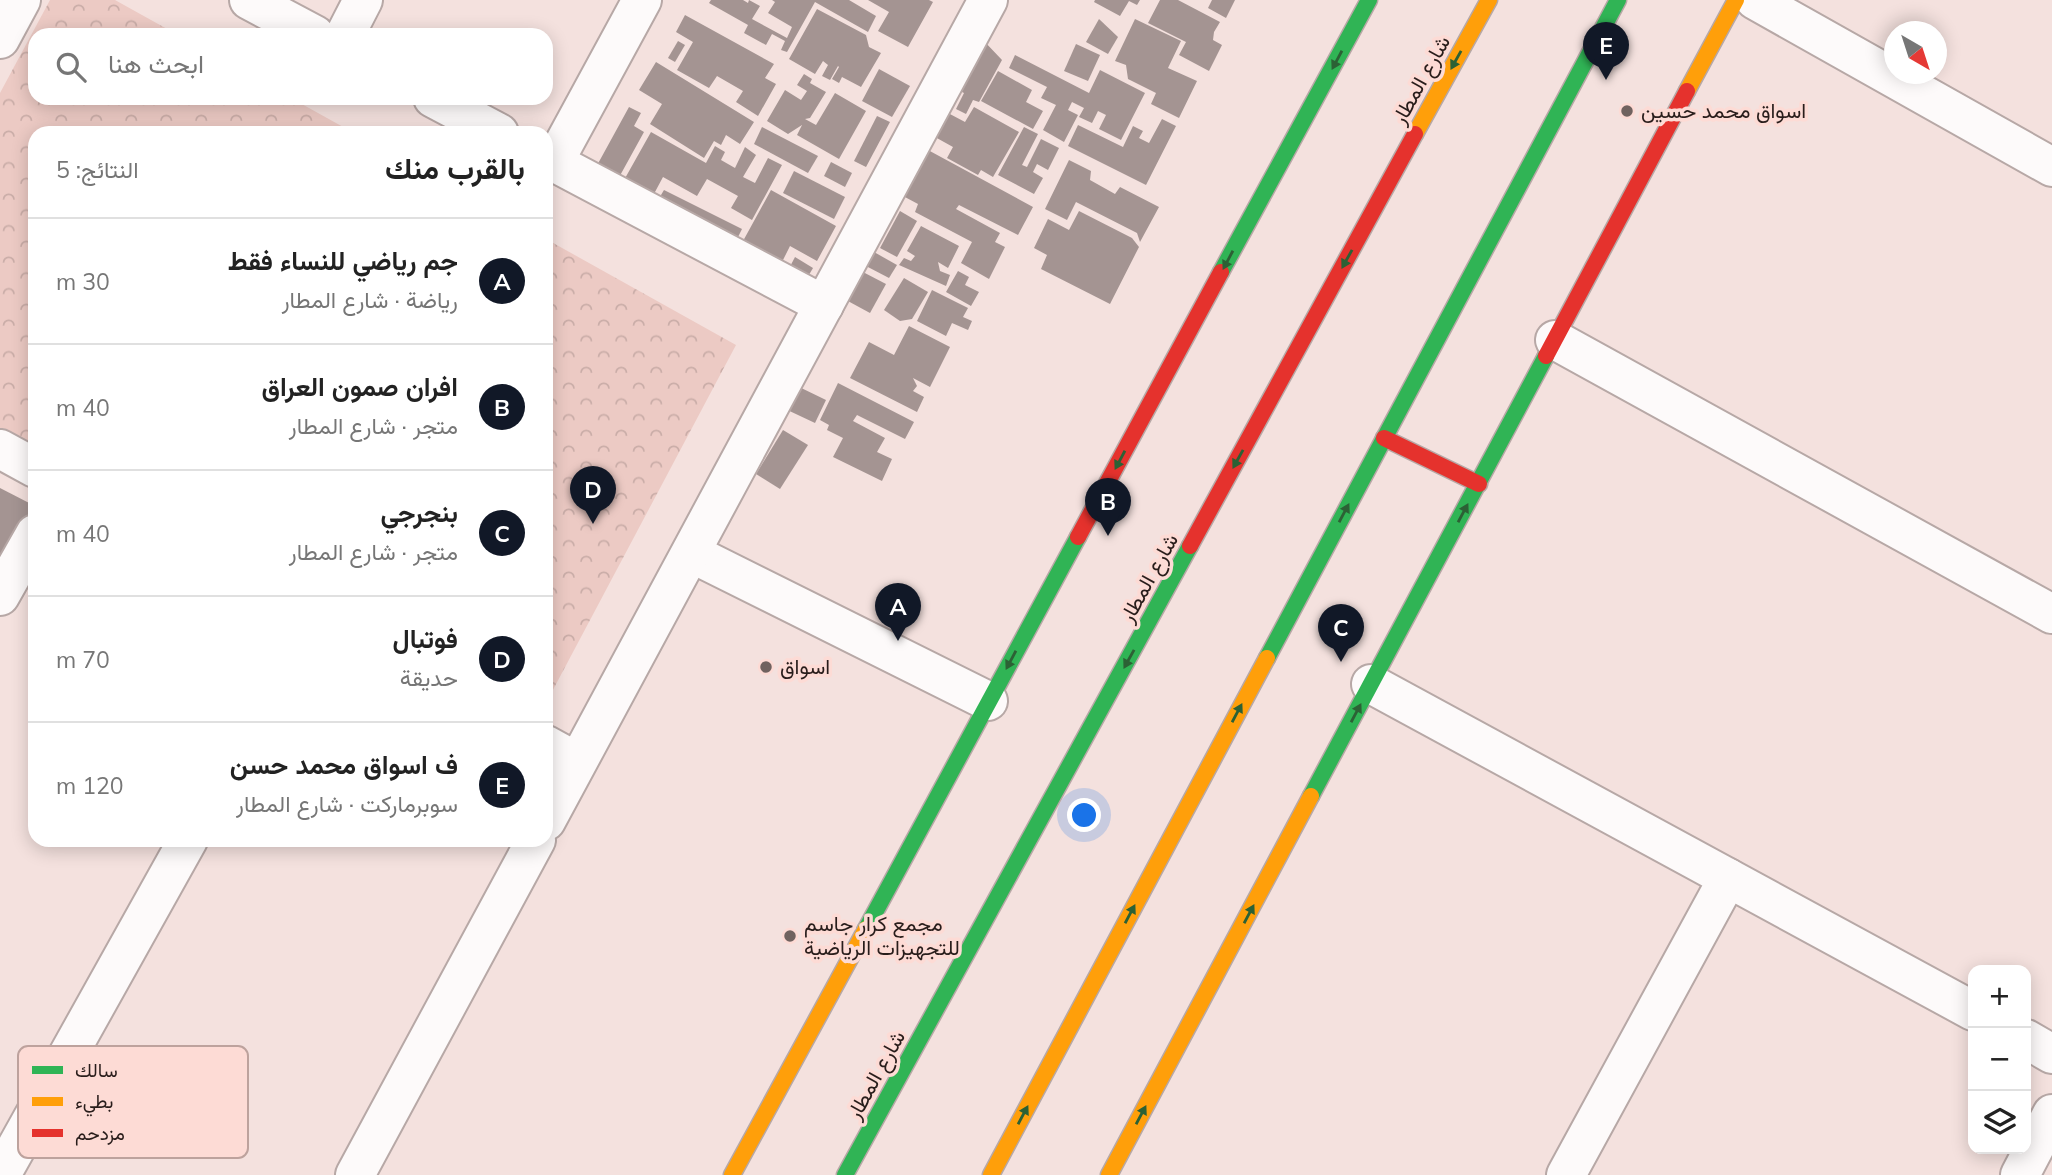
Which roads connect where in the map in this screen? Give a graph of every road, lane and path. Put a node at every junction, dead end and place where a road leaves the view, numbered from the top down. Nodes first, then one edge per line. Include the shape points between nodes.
1 (21, 0) edge
2 (249, 0) edge
3 (363, 0) edge
4 (642, 0) edge
5 (988, 0) edge
6 (1369, 0) edge
7 (1489, 0) edge
8 (1618, 0) edge
9 (1736, 0) edge
10 (1755, 0) edge
11 (302, 28) edge
12 (349, 28) edge
13 (0, 39) edge
14 (446, 105) edge
15 (486, 126) edge
16 (553, 155) edge
17 (553, 162) edge
18 (2052, 167) edge
19 (824, 305) junction
20 (1555, 340) junction
21 (1384, 438) junction
22 (0, 449) edge
23 (28, 464) edge
24 (1479, 484) junction
25 (28, 546) edge
26 (691, 553) junction
27 (0, 596) edge
28 (2052, 614) edge
29 (1371, 684) junction
30 (988, 701) junction
31 (562, 754) edge
32 (553, 792) edge
33 (183, 847) edge
34 (532, 847) edge
35 (1728, 878) junction
36 (1968, 1008) edge
37 (2031, 1042) edge
38 (73, 1046) edge
39 (2052, 1054) edge
40 (2052, 1114) edge
41 (18, 1144) edge
42 (1, 1175) edge
43 (355, 1175) edge
44 (732, 1175) edge
45 (845, 1175) edge
46 (991, 1175) edge
47 (1109, 1175) edge
48 (1566, 1175) edge
49 (2020, 1175) edge

1 - 13 street
2 - 11 street
3 - 12 street
4 - 16 street
5 - 19 street
6 -> 30 main road
7 -> 45 main road, شارع المطار
8 - 21 main road
9 - 20 main road
10 - 18 street
14 - 15 street
17 - 19 street
19 - 26 street
20 - 24 main road
20 - 28 street
21 - 24 main road
46 -> 21 main road
22 - 23 street
29 -> 24 main road
25 - 27 street
26 - 30 street
26 - 31 street
29 - 35 street
47 -> 29 main road
30 - 44 main road
31 - 32 street
33 - 38 street
34 - 43 street
35 - 36 street
35 - 48 street
37 - 39 street
40 - 49 street
41 - 42 street

